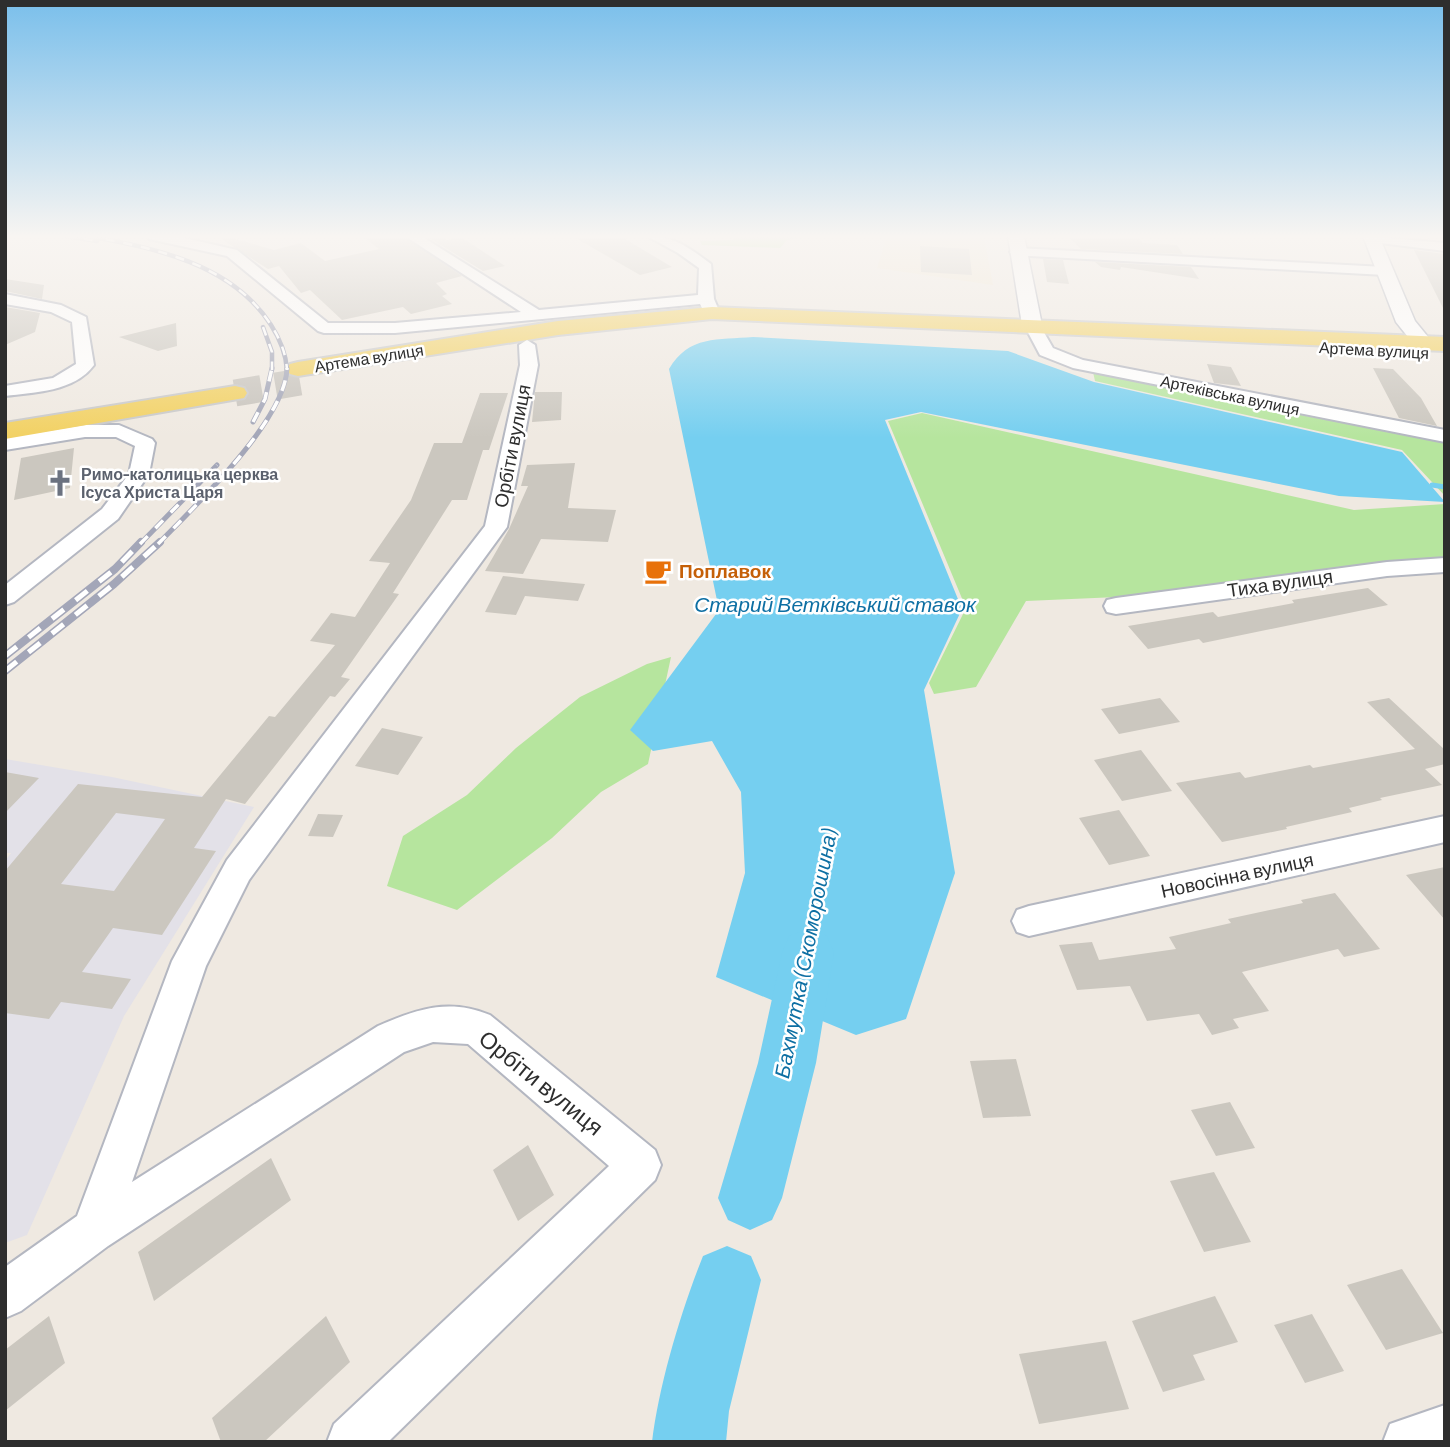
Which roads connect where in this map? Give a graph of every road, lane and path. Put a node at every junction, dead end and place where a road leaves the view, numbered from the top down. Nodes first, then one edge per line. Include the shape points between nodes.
1 (28, 304) edge
2 (294, 304) edge
3 (518, 304) edge
4 (1029, 304) edge
5 (1398, 304) edge
6 (709, 306) junction
7 (535, 314) junction
8 (1034, 330) junction
9 (1434, 344) edge
10 (527, 345) junction
11 (1445, 354) edge
12 (5, 391) edge
13 (5, 416) edge
14 (5, 431) edge
15 (1445, 436) edge
16 (5, 444) edge
17 (1445, 565) edge
18 (5, 597) edge
19 (1116, 606) dead end
20 (1445, 830) edge
21 (1029, 921) dead end
22 (93, 1231) junction
23 (5, 1295) edge
24 (1445, 1430) edge
25 (352, 1442) edge
26 (1408, 1442) edge

1 - 12 street via 65,311 80,320 85,365 52,383
2 - 7 street via 324,328 395,328
3 - 7 street
4 - 8 street
5 - 9 street via 1406,322
6 - 7 street
6 - 8 main road, Артема вулиця
6 - 10 main road, Артема вулиця via 558,328 299,376
8 - 9 main road, Артема вулиця
8 - 10 main road, Артема вулиця via 713,323
8 - 11 main road, Артема вулиця
8 - 15 street, Артеківська вулиця via 1046,351 1079,364
10 - 22 street, Орбіти вулиця via 529,365 496,527 238,870 190,961
13 - 14 main road via 234,386
16 - 18 street via 85,431 119,431 145,443 139,474 110,514
17 - 19 street, Тиха вулиця
20 - 21 street, Новосінна вулиця
22 - 23 street, Орбіти вулиця
22 - 25 street, Орбіти вулиця via 391,1039 422,1024 447,1021 477,1028 640,1165
24 - 26 street

